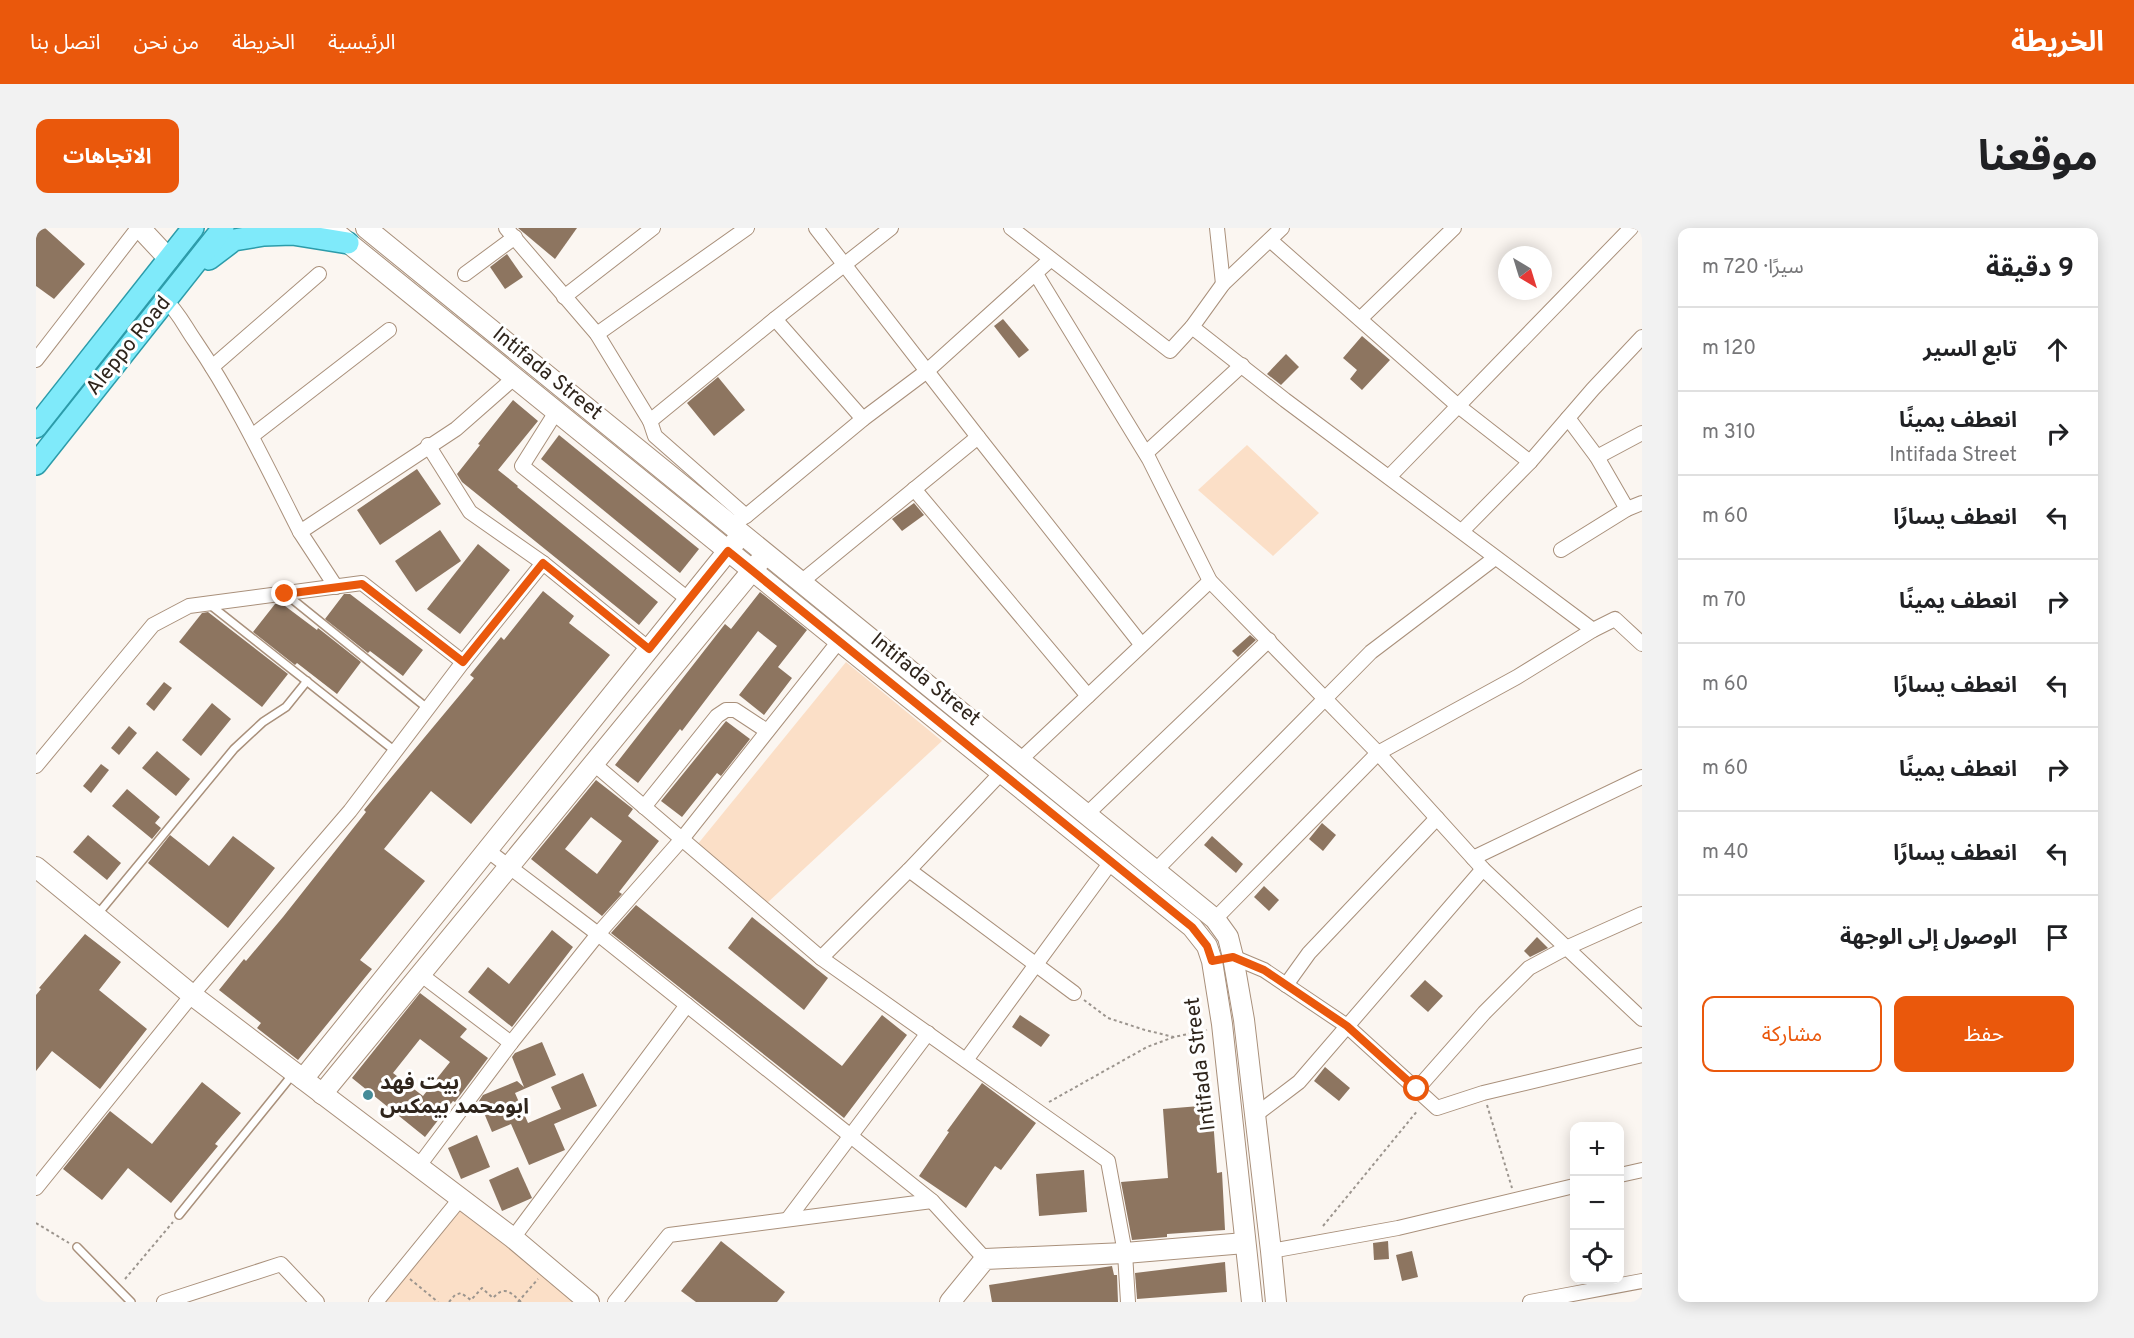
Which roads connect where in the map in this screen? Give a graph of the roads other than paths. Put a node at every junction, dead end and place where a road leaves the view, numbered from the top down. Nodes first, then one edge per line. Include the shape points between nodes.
1 (139, 228) edge
2 (193, 228) edge
3 (223, 228) edge
4 (330, 228) edge
5 (366, 228) edge
6 (652, 228) edge
7 (747, 228) edge
8 (816, 228) edge
9 (891, 228) edge
10 (1011, 228) edge
11 (1217, 228) edge
12 (1282, 228) edge
13 (1454, 228) edge
14 (1631, 228) edge
15 (511, 232) edge
16 (732, 232) edge
17 (1270, 240) junction
18 (348, 243) junction
19 (169, 259) junction
20 (1050, 260) junction
21 (845, 265) junction
22 (319, 274) dead end
23 (465, 274) dead end
24 (1036, 274) junction
25 (187, 275) junction
26 (1223, 284) junction
27 (564, 297) junction
28 (165, 300) junction
29 (775, 319) junction
30 (1360, 319) junction
31 (1192, 327) junction
32 (389, 330) dead end
33 (597, 334) junction
34 (1642, 337) edge
35 (36, 360) edge
36 (1242, 365) junction
37 (212, 367) junction
38 (927, 371) junction
39 (514, 378) junction
40 (1457, 405) junction
41 (556, 412) junction
42 (1568, 418) junction
43 (863, 419) junction
44 (650, 421) junction
45 (36, 427) edge
46 (1642, 433) edge
47 (252, 436) junction
48 (978, 437) junction
49 (428, 445) junction
50 (1146, 453) junction
51 (1596, 457) junction
52 (1530, 462) junction
53 (36, 464) edge
54 (1389, 477) junction
55 (914, 489) junction
56 (1642, 503) edge
57 (1627, 509) junction
58 (740, 525) junction
59 (1462, 531) junction
60 (300, 532) junction
61 (1562, 550) dead end
62 (728, 551) junction
63 (766, 554) junction
64 (1495, 558) junction
65 (543, 563) junction
66 (753, 571) junction
67 (1210, 581) junction
68 (801, 582) junction
69 (336, 587) junction
70 (285, 594) junction
71 (689, 600) junction
72 (208, 604) junction
73 (1593, 630) junction
74 (1269, 640) junction
75 (839, 641) junction
76 (1142, 644) junction
77 (1642, 644) edge
78 (649, 649) junction
79 (463, 662) junction
80 (307, 681) junction
81 (1088, 696) junction
82 (1326, 700) junction
83 (428, 708) junction
84 (767, 731) junction
85 (395, 751) junction
86 (1378, 753) junction
87 (1020, 760) junction
88 (594, 764) junction
89 (36, 766) edge
90 (1001, 773) junction
91 (1642, 777) edge
92 (644, 807) junction
93 (1087, 814) junction
94 (1437, 818) junction
95 (682, 839) junction
96 (487, 850) junction
97 (1473, 858) junction
98 (1111, 862) junction
99 (509, 866) junction
100 (36, 867) edge
101 (1483, 869) junction
102 (909, 870) junction
103 (1156, 870) junction
104 (1208, 913) junction
105 (1642, 914) edge
106 (96, 916) junction
107 (1188, 924) junction
108 (598, 934) junction
109 (1566, 948) junction
110 (1233, 957) junction
111 (821, 958) junction
112 (1212, 961) junction
113 (1035, 966) junction
114 (420, 974) junction
115 (1286, 985) junction
116 (1074, 993) road end
117 (192, 995) junction
118 (687, 1005) junction
119 (1642, 1019) edge
120 (1347, 1026) junction
121 (928, 1033) junction
122 (511, 1043) junction
123 (1642, 1055) edge
124 (966, 1060) junction
125 (299, 1076) junction
126 (322, 1094) junction
127 (1422, 1094) junction
128 (1254, 1116) junction
129 (850, 1136) junction
130 (418, 1167) junction
131 (1642, 1170) edge
132 (1624, 1174) edge
133 (1570, 1187) edge
134 (36, 1188) edge
135 (460, 1199) junction
136 (932, 1201) junction
137 (179, 1215) road end
138 (788, 1219) junction
139 (513, 1238) junction
140 (1245, 1243) junction
141 (77, 1247) road end
142 (1271, 1251) junction
143 (1125, 1253) junction
144 (985, 1259) junction
145 (1642, 1281) edge
146 (131, 1302) edge
147 (164, 1302) edge
148 (317, 1302) edge
149 (376, 1302) edge
150 (589, 1302) edge
151 (615, 1302) edge
152 (950, 1302) edge
153 (1128, 1302) edge
154 (1252, 1302) edge
155 (1276, 1302) edge
156 (1530, 1302) edge

1 - 19 main road
1 - 35 street
2 - 19 main road, Aleppo Road
3 - 25 main road, Aleppo Road
4 - 18 main road, Intifada Street
5 - 58 main road, Intifada Street
6 - 27 street
7 - 16 street
8 - 21 street
9 - 21 street
10 - 20 street
11 - 26 street
12 - 17 street
13 - 30 street
14 - 40 street
15 - 23 street
15 - 27 street
16 - 33 street
17 - 26 street
17 - 30 street
18 - 25 main road via 292,234 234,240
18 - 39 main road, Intifada Street
19 - 45 main road, Aleppo Road
20 - 24 street
20 - 31 street via 1170,351
21 - 29 street
21 - 38 street
22 - 37 street
24 - 38 street
24 - 50 street
25 - 28 main road, Aleppo Road
26 - 31 street
27 - 33 street
28 - 37 street
28 - 53 main road, Aleppo Road
29 - 43 street
29 - 44 street
30 - 40 street
31 - 36 street
32 - 47 street
33 - 44 street
34 - 42 street
36 - 50 street
36 - 54 street
37 - 47 street
38 - 43 street
38 - 48 street
39 - 41 main road, Intifada Street
39 - 49 street via 456,429
40 - 52 street
40 - 54 street
41 - 62 main road, Intifada Street
41 - 71 street via 522,466
42 - 51 street
42 - 52 street
43 - 58 street
44 - 58 street via 655,436
46 - 51 street
47 - 60 street
48 - 55 street
48 - 76 street
49 - 60 street
49 - 65 street via 470,512
50 - 67 street
51 - 57 street
52 - 59 street
54 - 59 street
55 - 68 street
55 - 81 street
56 - 57 street
57 - 61 street
58 - 62 main road
58 - 63 main road, Intifada Street
59 - 64 street
60 - 69 street
62 - 66 main road, Intifada Street
62 - 71 main road
63 - 66 main road
63 - 68 main road, Intifada Street
64 - 73 street
64 - 82 street via 1371,652
65 - 78 street
65 - 79 street
66 - 75 main road, Intifada Street
66 - 88 main road
67 - 74 street
67 - 76 street
68 - 87 main road, Intifada Street
69 - 70 street
69 - 79 street via 362,584
70 - 72 street
70 - 83 lane
71 - 78 main road
72 - 80 lane
72 - 89 street via 189,606 153,626
73 - 77 street via 1615,619
73 - 86 street
74 - 82 street
74 - 93 street
75 - 84 street
75 - 90 main road, Intifada Street
76 - 81 street
78 - 96 main road
79 - 83 street
80 - 85 lane
80 - 106 lane via 286,707 234,748
81 - 87 street
82 - 86 street
82 - 103 street
83 - 85 street
84 - 92 street via 735,710 726,710
84 - 95 street
85 - 117 street via 350,811
86 - 94 street
86 - 104 street
87 - 93 main road, Intifada Street
88 - 92 street
88 - 99 main road
90 - 98 main road, Intifada Street
90 - 102 street
91 - 97 street
92 - 95 street
93 - 103 main road, Intifada Street
94 - 97 street
94 - 115 street via 1309,953
95 - 108 street
95 - 111 street
96 - 99 street
96 - 125 main road
97 - 101 street
98 - 107 main road, Intifada Street
98 - 113 street
99 - 108 street
99 - 114 main road
100 - 106 main road
101 - 109 street
101 - 120 street
102 - 111 street
102 - 113 street
103 - 104 main road, Intifada Street
104 - 107 street
104 - 110 main road, Intifada Street via 1228,937
105 - 109 street
106 - 117 main road
107 - 112 main road, Intifada Street via 1207,946
108 - 118 street
108 - 122 street
109 - 119 street
109 - 127 street via 1528,968 1484,1013
110 - 112 street
110 - 115 street
110 - 128 main road, Intifada Street
111 - 121 street
112 - 140 main road, Intifada Street
113 - 116 street
113 - 124 street
114 - 122 street
114 - 126 main road
115 - 120 street
117 - 125 main road
117 - 134 street
118 - 129 street
118 - 139 street
120 - 127 street
120 - 128 street via 1299,1082
121 - 124 street
121 - 129 street
122 - 130 street
123 - 127 street via 1483,1093 1437,1108
124 - 143 street via 1108,1161
125 - 126 main road
125 - 137 lane
126 - 130 main road
128 - 142 main road, Intifada Street
129 - 136 street
129 - 138 street
130 - 135 main road
131 - 132 street
133 - 142 street via 1398,1228
135 - 139 main road
135 - 149 street
136 - 138 street
136 - 144 street
138 - 151 street via 669,1235
139 - 150 main road
140 - 143 main road
140 - 154 main road, Intifada Street
141 - 146 lane
142 - 155 main road, Intifada Street
143 - 144 main road
143 - 153 street
144 - 152 main road
145 - 156 street
147 - 148 street via 281,1264

